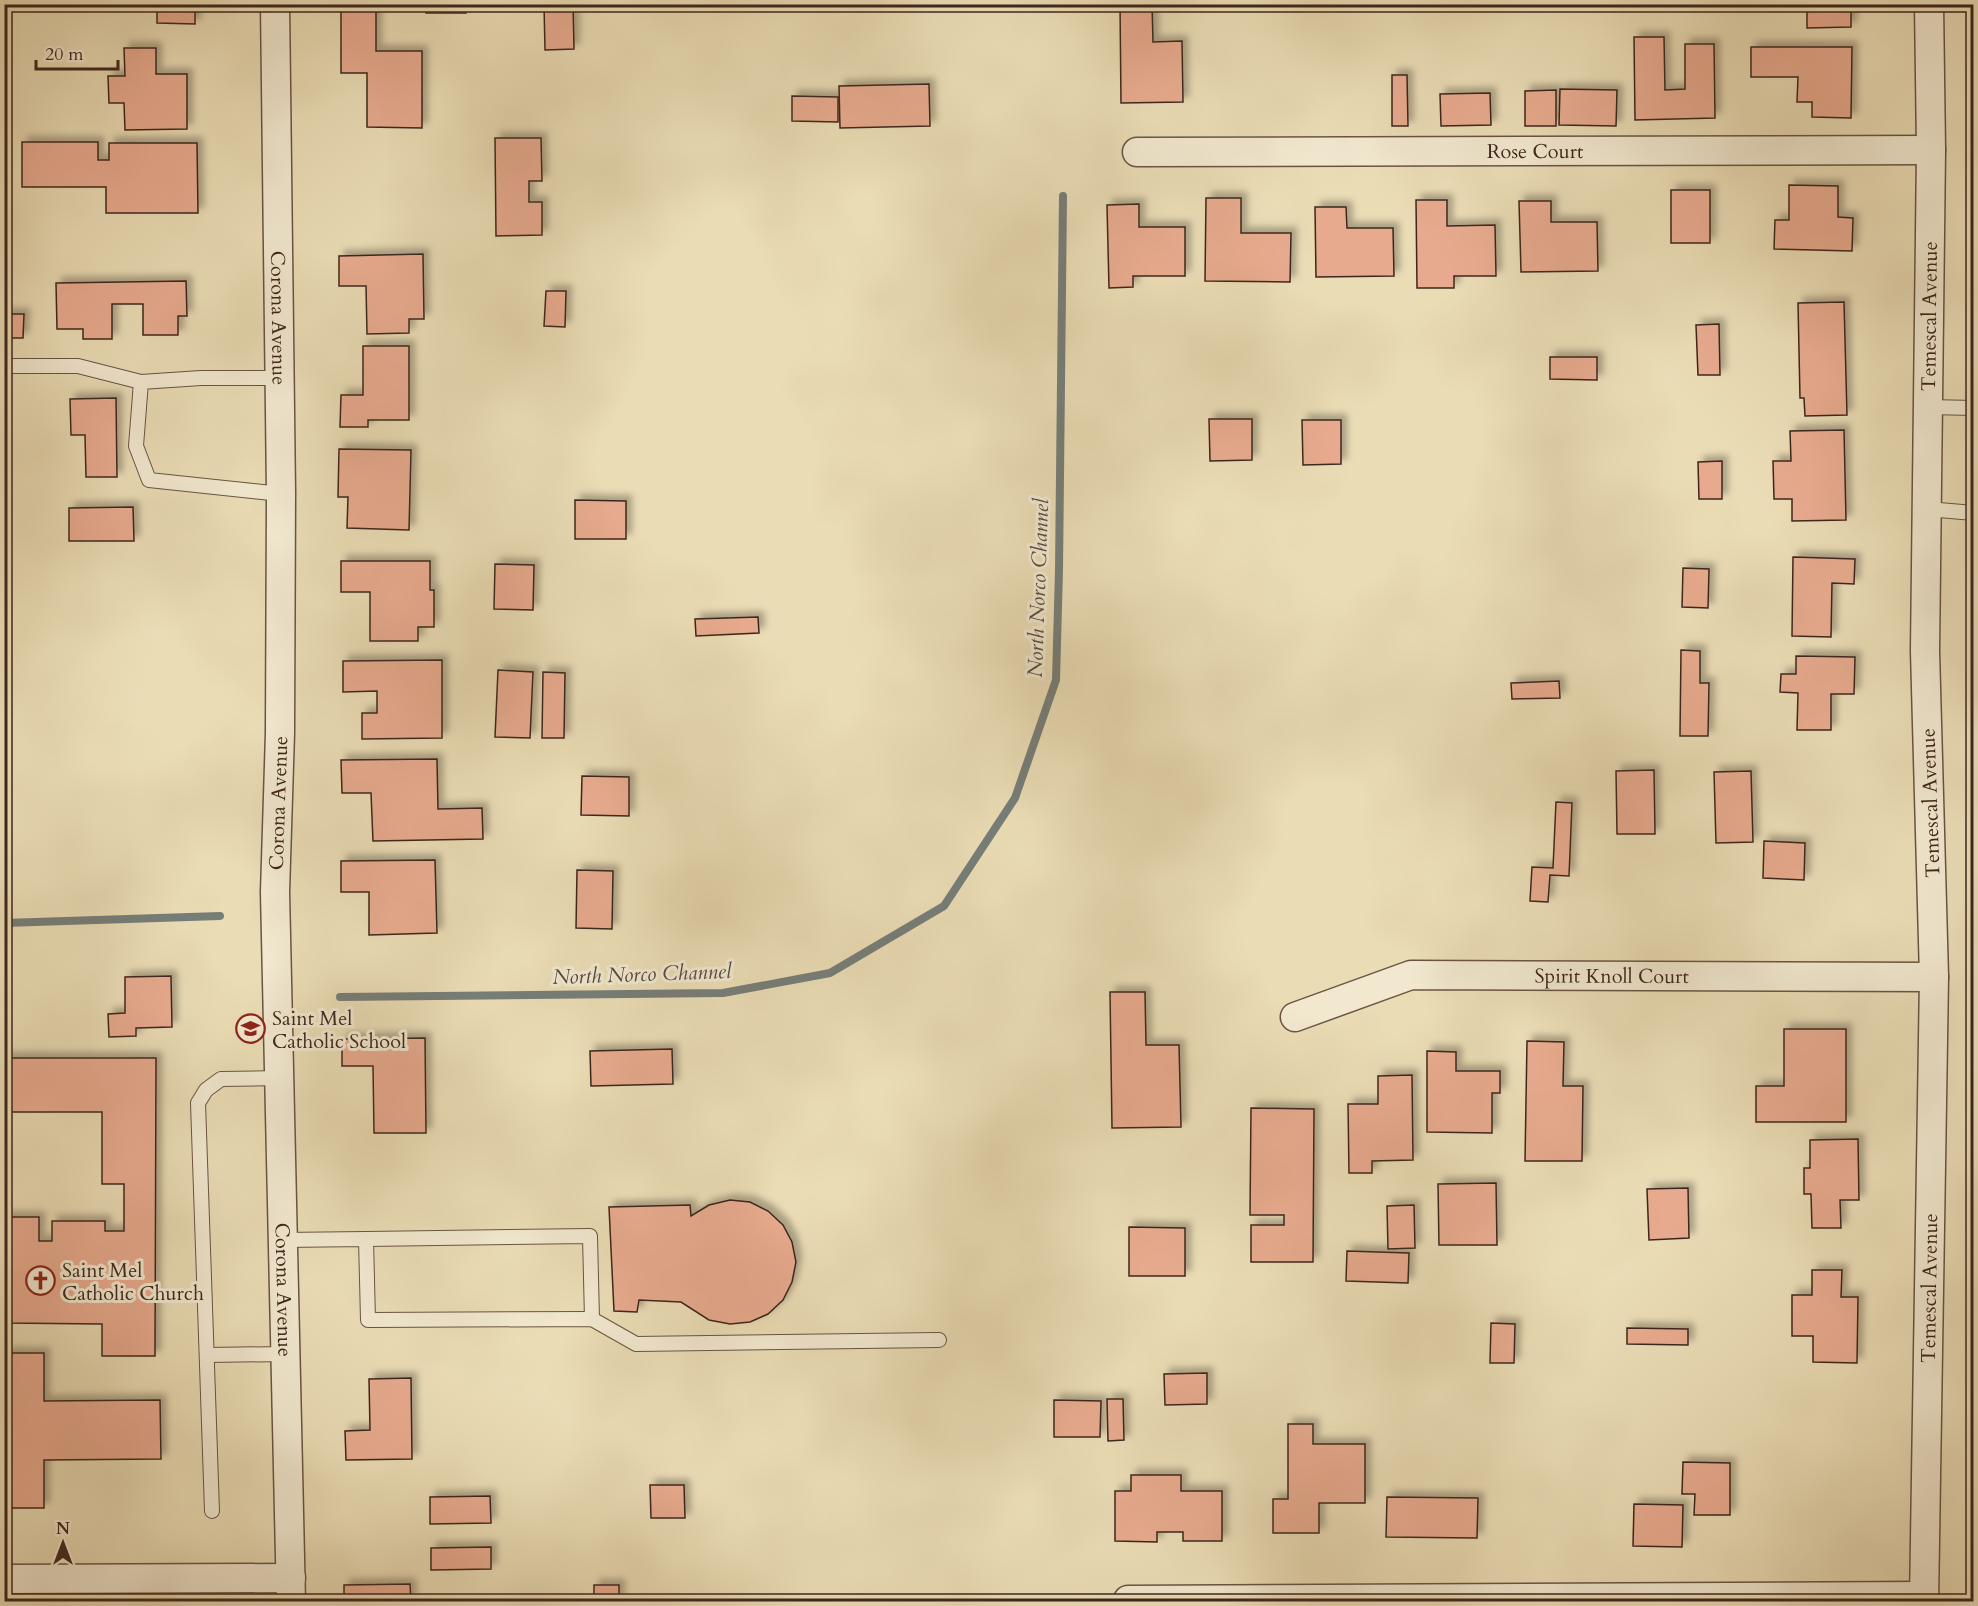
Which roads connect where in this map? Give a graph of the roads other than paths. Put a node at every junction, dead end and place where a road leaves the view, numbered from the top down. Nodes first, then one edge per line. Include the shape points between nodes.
1 (274, 4) edge
2 (1929, 4) edge
3 (1931, 150) junction
4 (1137, 152) dead end
5 (4, 366) edge
6 (279, 378) junction
7 (141, 382) junction
8 (1928, 407) junction
9 (1974, 408) edge
10 (281, 494) junction
11 (1927, 509) junction
12 (1974, 513) edge
13 (1934, 976) junction
14 (1295, 1017) dead end
15 (279, 1078) junction
16 (366, 1239) junction
17 (282, 1240) junction
18 (592, 1319) junction
19 (939, 1340) dead end
20 (285, 1354) junction
21 (207, 1355) junction
22 (212, 1511) dead end
23 (4, 1579) edge
24 (291, 1590) edge
25 (1924, 1599) edge
26 (1128, 1600) dead end

1 - 6 street, Corona Avenue
2 - 3 street, Temescal Avenue
3 - 4 street, Rose Court
3 - 8 street, Temescal Avenue
5 - 7 lane via 78,366
6 - 7 lane
6 - 10 street, Corona Avenue
7 - 10 lane via 136,446 149,480
8 - 9 lane
8 - 11 street, Temescal Avenue
10 - 15 street, Corona Avenue via 280,733 274,892
11 - 12 lane
11 - 13 street, Temescal Avenue via 1925,651
13 - 14 street, Spirit Knoll Court via 1411,975
13 - 25 street, Temescal Avenue
15 - 17 street, Corona Avenue
15 - 21 lane via 221,1079 206,1090 198,1103
16 - 17 lane
16 - 18 lane via 368,1320
16 - 18 lane via 590,1236
17 - 20 street, Corona Avenue
18 - 19 lane via 636,1344
20 - 21 lane
20 - 24 street, Corona Avenue
21 - 22 lane
23 - 24 street
25 - 26 street

